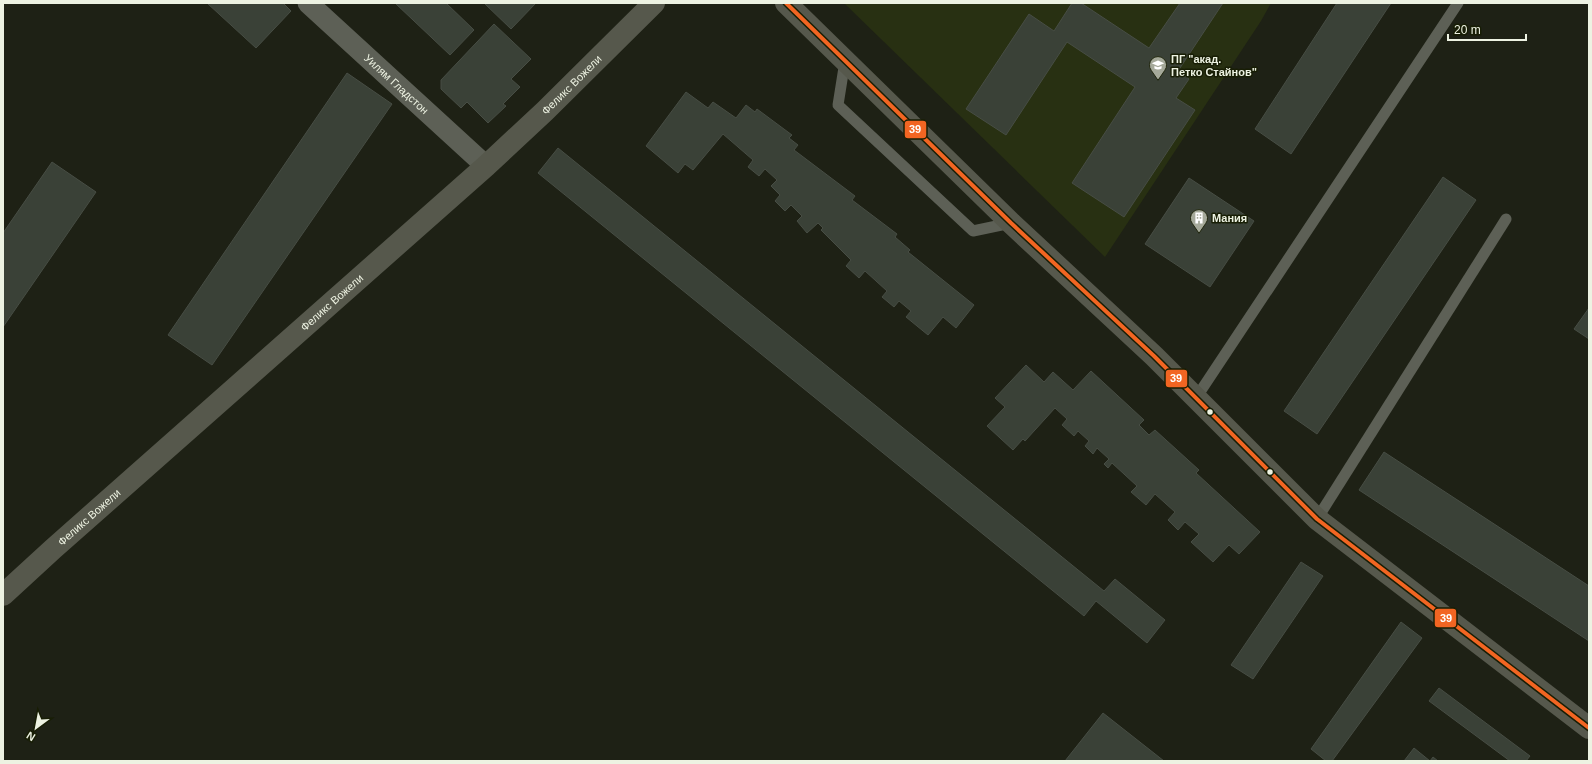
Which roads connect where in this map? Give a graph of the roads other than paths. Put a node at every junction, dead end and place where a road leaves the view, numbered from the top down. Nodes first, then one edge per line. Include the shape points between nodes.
1 (308, 3) edge
2 (654, 3) edge
3 (786, 3) edge
4 (1458, 3) edge
5 (845, 61) junction
6 (486, 166) junction
7 (1506, 219) dead end
8 (1011, 223) junction
9 (1196, 398) junction
10 (1317, 519) junction
11 (3, 595) edge
12 (1589, 728) edge

1 - 6 street, Уилям Гладстон
2 - 6 street, Феликс Вожели
3 - 5 street
4 - 9 lane
5 - 8 street
5 - 8 lane via 838,105 973,231
6 - 11 street, Феликс Вожели
7 - 10 lane
8 - 9 street
9 - 10 street
10 - 12 street

